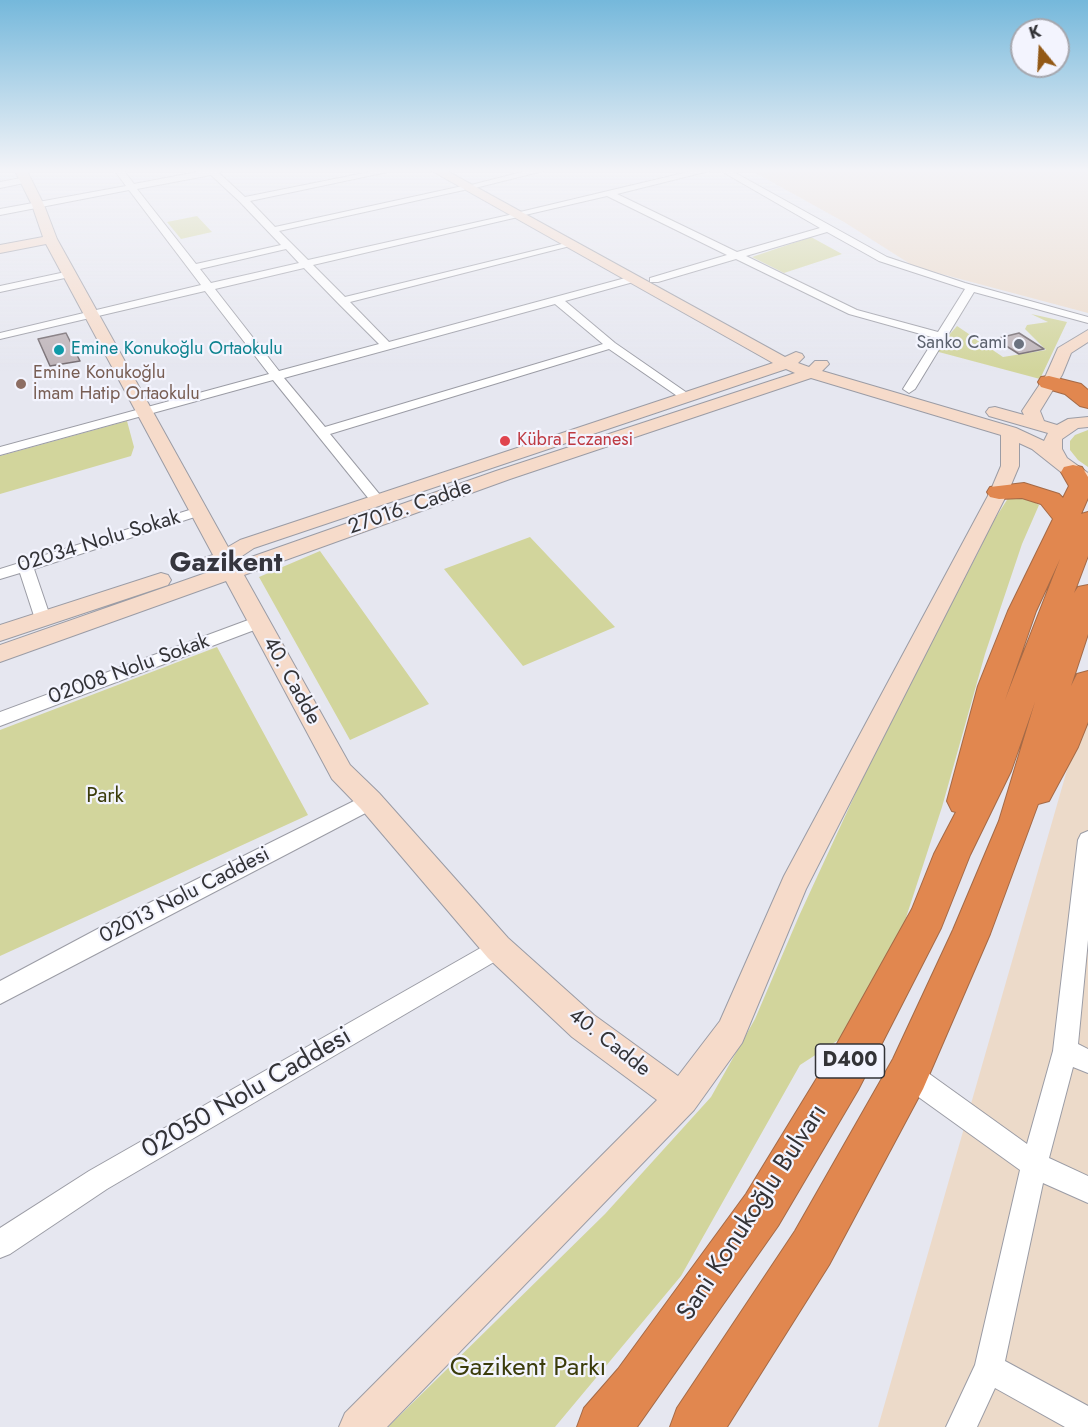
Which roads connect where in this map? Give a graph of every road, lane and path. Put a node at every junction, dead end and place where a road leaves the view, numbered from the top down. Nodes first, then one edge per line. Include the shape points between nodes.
1 (169, 238) edge
2 (280, 238) edge
3 (419, 238) edge
4 (561, 238) edge
5 (569, 238) edge
6 (700, 238) edge
7 (796, 238) edge
8 (842, 238) edge
9 (50, 239) joint
10 (570, 243) junction
11 (288, 246) junction
12 (0, 249) edge
13 (736, 255) junction
14 (307, 265) junction
15 (192, 268) junction
16 (70, 274) junction
17 (633, 279) junction
18 (654, 280) junction
19 (207, 288) junction
20 (971, 288) junction
21 (0, 289) edge
22 (557, 300) junction
23 (342, 301) junction
24 (90, 314) junction
25 (1088, 320) edge
26 (1088, 335) edge
27 (0, 336) edge
28 (940, 336) junction
29 (611, 345) junction
30 (387, 346) junction
31 (791, 360) junction
32 (816, 369) junction
33 (277, 377) junction
34 (1051, 379) junction
35 (1088, 385) edge
36 (909, 389) junction
37 (687, 397) junction
38 (1088, 401) edge
39 (146, 412) junction
40 (1088, 422) edge
41 (1037, 425) junction
42 (1059, 431) junction
43 (322, 432) junction
44 (1010, 432) junction
45 (0, 451) edge
46 (1074, 471) edge
47 (999, 492) junction
48 (378, 501) junction
49 (199, 511) junction
50 (1077, 520) edge
51 (227, 565) junction
52 (25, 566) junction
53 (0, 574) edge
54 (1088, 594) edge
55 (43, 619) junction
56 (258, 622) junction
57 (0, 633) edge
58 (0, 654) edge
59 (1061, 670) edge
60 (0, 718) edge
61 (370, 801) junction
62 (1088, 840) edge
63 (952, 854) junction
64 (1081, 945) edge
65 (498, 948) junction
66 (0, 993) edge
67 (1065, 1051) junction
68 (1088, 1061) edge
69 (908, 1074) junction
70 (682, 1098) junction
71 (1034, 1165) junction
72 (1088, 1190) edge
73 (0, 1244) edge
74 (989, 1368) junction
75 (1088, 1423) edge
76 (359, 1427) edge
77 (603, 1427) edge
78 (696, 1427) edge
79 (961, 1427) edge

1 - 15 street
2 - 11 street
3 - 14 street
4 - 10 street
5 - 18 street
6 - 13 street
7 - 13 street
8 - 20 street via 883,259
9 - 12 street
9 - 16 street, 40. Cadde
10 - 17 street
10 - 23 street
11 - 14 street
11 - 15 street
13 - 18 street
13 - 28 street via 853,312
14 - 19 street
14 - 23 street
15 - 19 street
16 - 21 street
16 - 24 street, 40. Cadde
17 - 22 street
17 - 31 street
18 - 31 street
19 - 24 street
19 - 33 street
20 - 25 street
20 - 28 street
22 - 29 street
22 - 30 street
23 - 30 street
24 - 27 street
24 - 39 street, 40. Cadde
26 - 34 street via 1064,351
28 - 36 street
29 - 37 street
29 - 43 street
30 - 33 street
31 - 32 street
31 - 37 street, 27016. Cadde
32 - 36 street
32 - 44 street
32 - 51 street, 27016. Cadde
33 - 39 street
33 - 43 street
34 - 35 highway
34 - 38 highway
34 - 41 street via 1031,411
36 - 41 street
37 - 48 street, 27016. Cadde
39 - 45 street
39 - 49 street, 40. Cadde
40 - 42 street via 1074,423
41 - 42 street
42 - 46 street via 1053,438 1053,449
43 - 48 street
44 - 46 street via 1038,445
44 - 47 street via 1010,466
46 - 50 highway via 1081,486
47 - 50 highway via 1024,490 1050,499
47 - 70 street via 794,885 731,1032
48 - 51 street, 27016. Cadde via 247,544
49 - 51 street, 40. Cadde
49 - 52 street, 02034 Nolu Sokak
50 - 59 highway, D400
50 - 63 highway via 1022,611 993,686
51 - 55 street, 27016. Cadde
51 - 56 street, 40. Cadde
51 - 58 street, 27016. Cadde
52 - 53 street, 02034 Nolu Sokak
52 - 55 street
54 - 59 highway, D400
55 - 57 street, 27016. Cadde
56 - 60 street, 02008 Nolu Sokak
56 - 61 street, 40. Cadde via 341,772
59 - 63 highway, Sani Konukoğlu Bulvarı / D400 via 994,771
59 - 69 highway, D400 via 1016,821
61 - 65 street, 40. Cadde
61 - 66 street, 02013 Nolu Caddesi
62 - 64 street
63 - 77 highway, Sani Konukoğlu Bulvarı / D400 via 928,916 843,1075 768,1200 636,1387
64 - 67 street
65 - 70 street, 40. Cadde via 583,1026
65 - 73 street, 02050 Nolu Caddesi via 98,1180
67 - 68 street
67 - 71 street
69 - 71 street
69 - 78 highway, D400 via 812,1248
70 - 76 street
71 - 72 street
71 - 74 street
74 - 75 street
74 - 79 street

